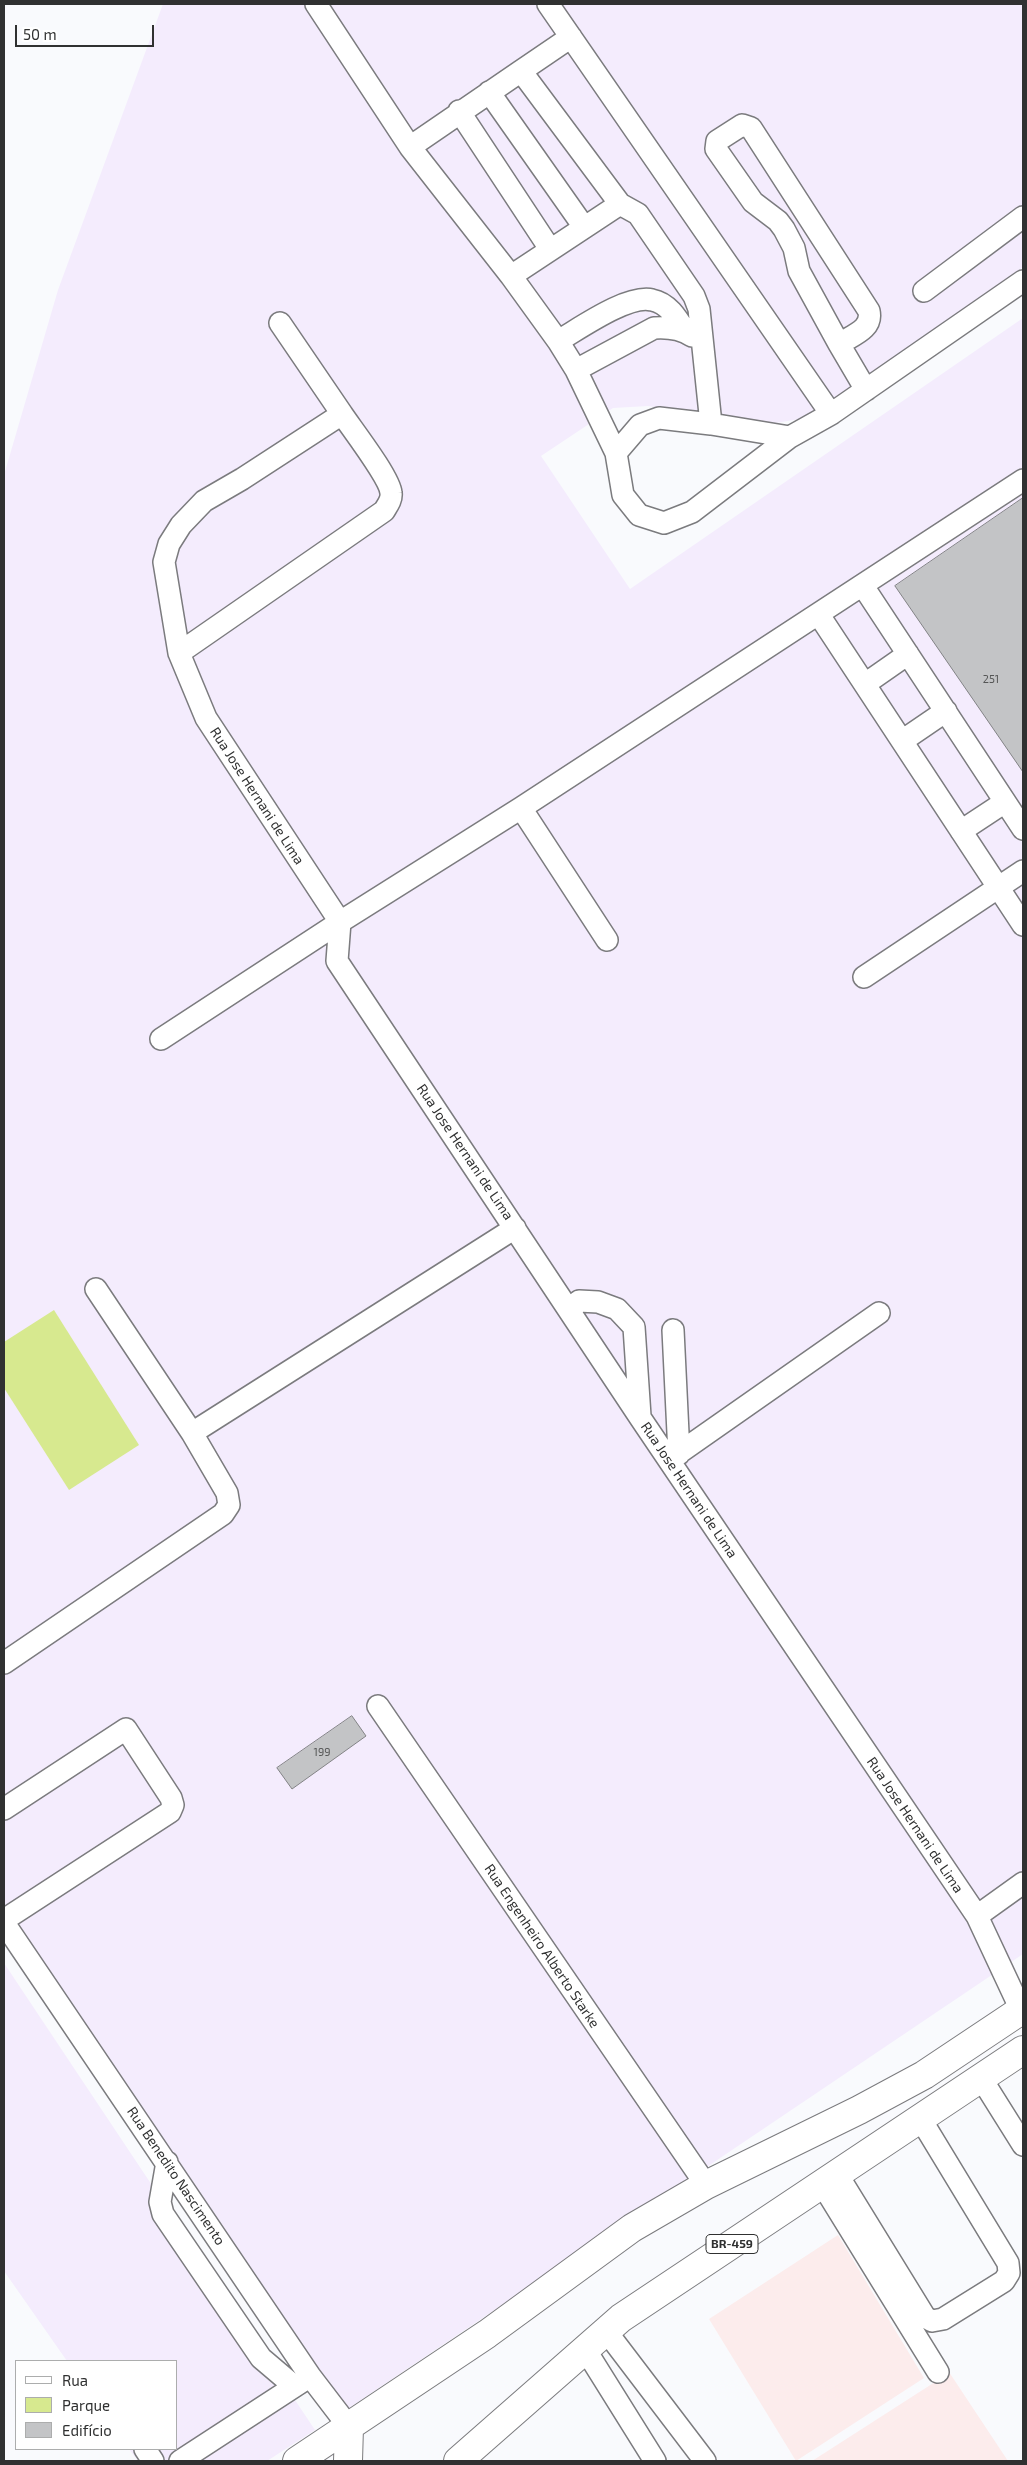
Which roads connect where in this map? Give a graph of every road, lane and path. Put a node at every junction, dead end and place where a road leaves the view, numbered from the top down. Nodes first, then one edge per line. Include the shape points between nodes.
1 (316, 4) edge
2 (548, 4) edge
3 (570, 37) junction
4 (521, 71) junction
5 (489, 92) junction
6 (460, 111) junction
7 (410, 147) junction
8 (620, 204) junction
9 (1023, 217) edge
10 (584, 227) junction
11 (550, 249) junction
12 (511, 276) junction
13 (1023, 281) edge
14 (924, 291) dead end
15 (280, 323) dead end
16 (685, 331) junction
17 (558, 341) junction
18 (703, 343) junction
19 (839, 344) junction
20 (576, 370) junction
21 (866, 390) junction
22 (342, 414) junction
23 (830, 414) junction
24 (711, 424) junction
25 (790, 437) junction
26 (616, 453) junction
27 (1023, 480) edge
28 (863, 586) junction
29 (819, 615) junction
30 (179, 653) junction
31 (908, 654) junction
32 (865, 684) junction
33 (946, 711) junction
34 (902, 742) junction
35 (1006, 802) junction
36 (521, 808) junction
37 (1023, 829) edge
38 (961, 831) junction
39 (1023, 871) edge
40 (999, 888) junction
41 (340, 922) junction
42 (1023, 925) edge
43 (607, 940) dead end
44 (864, 977) dead end
45 (161, 1039) dead end
46 (515, 1228) junction
47 (96, 1289) dead end
48 (570, 1310) junction
49 (879, 1313) dead end
50 (673, 1330) dead end
51 (641, 1419) junction
52 (192, 1433) junction
53 (674, 1457) junction
54 (4, 1663) edge
55 (378, 1706) dead end
56 (4, 1809) edge
57 (1023, 1883) edge
58 (976, 1916) junction
59 (4, 1921) edge
60 (1022, 2010) edge
61 (1023, 2050) edge
62 (981, 2078) junction
63 (920, 2118) junction
64 (1023, 2145) edge
65 (167, 2162) junction
66 (829, 2179) junction
67 (706, 2185) junction
68 (606, 2331) junction
69 (586, 2349) junction
70 (938, 2372) dead end
71 (302, 2381) junction
72 (350, 2427) junction
73 (145, 2450) edge
74 (153, 2461) edge
75 (180, 2461) edge
76 (297, 2461) edge
77 (348, 2461) edge
78 (458, 2461) edge
79 (655, 2461) edge
80 (704, 2461) edge

1 - 7 street
2 - 3 street
3 - 4 street
3 - 23 street
4 - 5 street
4 - 8 street
5 - 6 street
5 - 10 street
6 - 7 street
6 - 11 street
7 - 12 street
8 - 10 street
8 - 18 street via 638,214 694,296
9 - 14 street
10 - 11 street
11 - 12 street
12 - 17 street
13 - 21 street
15 - 22 street
16 - 17 street via 676,316 652,299 634,301
16 - 18 street
16 - 20 street via 654,328
17 - 20 street
18 - 24 street
19 - 19 street via 868,326 871,319 869,311 751,128 742,125 716,141 716,149 752,202 784,229 794,248 799,271
19 - 21 street
20 - 26 street
21 - 23 street
22 - 30 street, Rua Jose Hernani de Lima via 204,500 181,525 169,544 164,562
22 - 30 street via 386,480 391,493 384,511
23 - 25 street
24 - 25 street
24 - 26 street via 659,418 640,425
25 - 26 street via 692,512 664,523 639,515 623,495
27 - 28 street
28 - 29 street
28 - 31 street
29 - 32 street
29 - 36 street
30 - 41 street, Rua Jose Hernani de Lima via 206,718
31 - 32 street
31 - 33 street
32 - 34 street
33 - 34 street
33 - 35 street
34 - 38 street
35 - 37 street
35 - 38 street
36 - 41 street
36 - 43 street
38 - 40 street
39 - 40 street
40 - 42 street
40 - 44 street
41 - 45 street
41 - 46 street, Rua Jose Hernani de Lima via 337,961
46 - 48 street, Rua Jose Hernani de Lima
46 - 52 street
47 - 52 street
48 - 51 street, Rua Jose Hernani de Lima
48 - 51 street via 579,1301 598,1302 618,1309 634,1327
49 - 53 street
50 - 53 street
51 - 53 street, Rua Jose Hernani de Lima
52 - 54 street via 227,1493 229,1505 224,1514
53 - 58 street, Rua Jose Hernani de Lima
55 - 67 street, Rua Engenheiro Alberto Starke
56 - 59 street via 126,1729 173,1805 170,1812
57 - 58 street
58 - 60 street, Rua Jose Hernani de Lima
59 - 65 street, Rua Benedito Nascimento
60 - 67 highway via 924,2075
61 - 62 highway, BR-459
62 - 63 highway, BR-459
62 - 64 street
63 - 66 highway, BR-459
63 - 66 street via 1008,2263 1009,2273 1004,2281 943,2319 932,2321 925,2317
65 - 71 street, Rua Benedito Nascimento
65 - 71 street via 160,2202 163,2214 261,2358
66 - 68 highway, BR-459
66 - 70 street
67 - 72 highway via 632,2228 487,2334
68 - 69 highway, BR-459
68 - 80 street
69 - 78 highway, BR-459
69 - 79 street
71 - 72 street, Rua Benedito Nascimento
71 - 75 street
72 - 76 highway
72 - 77 highway
73 - 74 street

